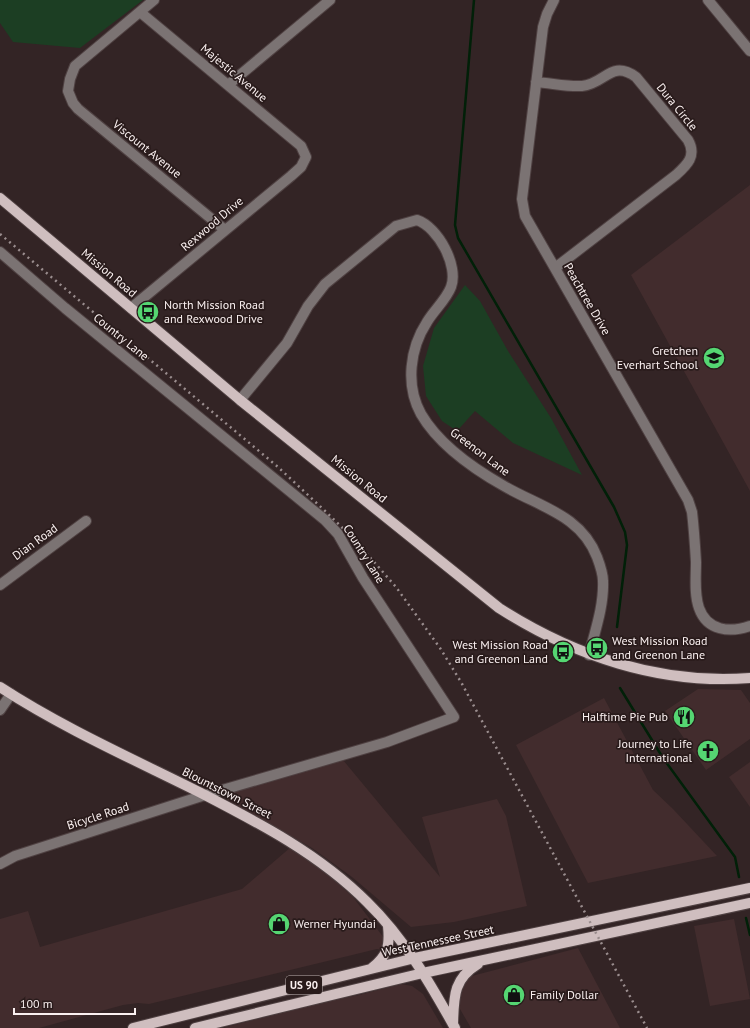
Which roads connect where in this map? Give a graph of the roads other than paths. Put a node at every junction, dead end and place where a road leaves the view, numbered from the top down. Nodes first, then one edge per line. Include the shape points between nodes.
1 (154, 0) edge
2 (330, 0) edge
3 (554, 0) edge
4 (708, 0) edge
5 (140, 12) junction
6 (750, 51) edge
7 (536, 82) junction
8 (228, 86) junction
9 (306, 158) joint
10 (0, 198) edge
11 (225, 230) junction
12 (0, 252) edge
13 (555, 268) junction
14 (131, 308) junction
15 (240, 400) junction
16 (86, 521) dead end
17 (0, 585) edge
18 (750, 626) edge
19 (589, 655) junction
20 (750, 678) edge
21 (0, 687) edge
22 (11, 694) junction
23 (0, 710) edge
24 (205, 795) junction
25 (0, 864) edge
26 (750, 888) edge
27 (726, 893) junction
28 (707, 897) junction
29 (750, 903) edge
30 (711, 911) junction
31 (692, 915) junction
32 (388, 926) junction
33 (415, 958) junction
34 (484, 960) junction
35 (370, 969) junction
36 (423, 973) junction
37 (454, 1026) edge
38 (133, 1028) edge
39 (195, 1028) edge

1 - 5 street
2 - 8 street
3 - 7 street, Peachtree Drive via 543,27
4 - 6 street
5 - 8 street, Majestic Avenue
5 - 11 street, Viscount Avenue via 72,70 70,97 78,109
7 - 13 street, Peachtree Drive via 522,199 531,228
7 - 13 street, Dura Circle via 584,86 614,71 625,70 636,77 688,140 692,150 690,160 676,175
8 - 9 street, Majestic Avenue via 301,146
9 - 11 street, Rexwood Drive via 290,176
10 - 14 main road, Mission Road
11 - 14 street, Rexwood Drive
12 - 24 street, Country Lane via 325,520 338,534 363,578 454,717 387,742
13 - 18 street, Peachtree Drive via 688,500 692,512 697,600 702,615 715,627 724,630 732,631
14 - 15 main road, Mission Road
15 - 19 main road, Mission Road via 499,608 543,635
15 - 19 street, Greenon Lane via 287,343 308,306 325,284 396,226 417,220 429,227 442,245 453,277 447,295 422,330 414,348 411,368 415,399 438,437 452,450 505,487 570,520 589,540 601,566 603,580 600,611
16 - 17 street, Dian Road
19 - 20 main road, Mission Road via 639,670 677,676
21 - 22 main road, Blountstown Street
22 - 23 street
22 - 24 main road, Blountstown Street
24 - 25 street, Bicycle Road via 15,856
24 - 32 main road, Blountstown Street via 312,855 368,902
26 - 27 main road, West Tennessee Street / US 90
27 - 28 main road, West Tennessee Street / US 90
27 - 30 main road
28 - 31 main road via 706,902
28 - 33 main road, West Tennessee Street / US 90
29 - 30 main road, US 90
30 - 31 main road, US 90
31 - 34 main road, US 90
32 - 33 main road, Blountstown Street
32 - 35 main road via 390,942 387,950 383,959
33 - 35 main road, West Tennessee Street / US 90
33 - 36 main road, Blountstown Street
34 - 36 main road, US 90
34 - 37 main road via 468,970 458,984 454,997
35 - 38 main road, West Tennessee Street / US 90
36 - 37 main road, Blountstown Street
36 - 39 main road, US 90

